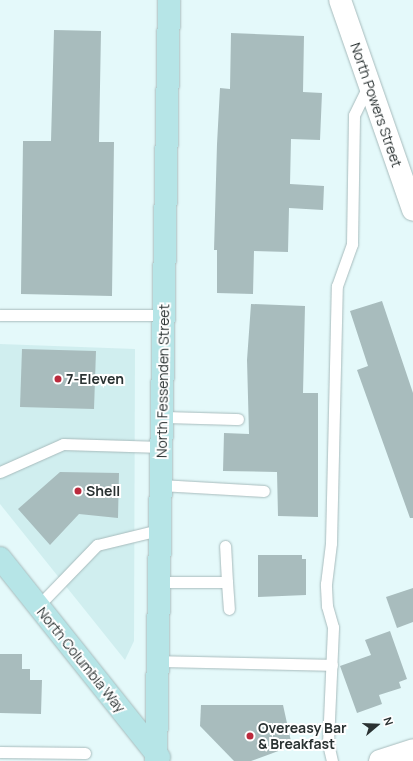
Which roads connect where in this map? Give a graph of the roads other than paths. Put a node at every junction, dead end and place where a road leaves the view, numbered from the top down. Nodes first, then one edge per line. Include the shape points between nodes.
1 (169, 0) edge
2 (340, 0) edge
3 (369, 83) junction
4 (413, 210) edge
5 (0, 315) edge
6 (165, 315) junction
7 (162, 417) junction
8 (238, 419) dead end
9 (162, 447) junction
10 (0, 472) edge
11 (160, 485) junction
12 (264, 491) dead end
13 (160, 530) junction
14 (225, 546) dead end
15 (0, 558) edge
16 (158, 582) junction
17 (226, 582) junction
18 (38, 606) junction
19 (229, 609) dead end
20 (156, 661) junction
21 (332, 665) junction
22 (412, 751) edge
23 (0, 752) edge
24 (85, 753) dead end
25 (158, 759) edge
26 (332, 761) edge
27 (380, 761) edge

1 - 6 main road, North Fessenden Street
2 - 3 street, North Powers Street
3 - 4 street, North Powers Street
3 - 21 lane via 354,115 352,244 337,286 331,543 326,584 327,606 333,627
5 - 6 lane
6 - 7 main road, North Fessenden Street
7 - 8 lane
7 - 9 main road, North Fessenden Street
9 - 10 lane via 63,444
9 - 11 main road, North Fessenden Street
11 - 12 lane
11 - 13 main road, North Fessenden Street
13 - 16 main road, North Fessenden Street
13 - 18 lane via 97,545
14 - 17 lane
15 - 18 main road, North Columbia Way
16 - 17 lane
16 - 20 main road, North Fessenden Street
17 - 19 lane
18 - 25 main road, North Columbia Way
20 - 21 lane
20 - 25 main road, North Fessenden Street
21 - 26 lane via 328,743
22 - 27 street
23 - 24 lane

